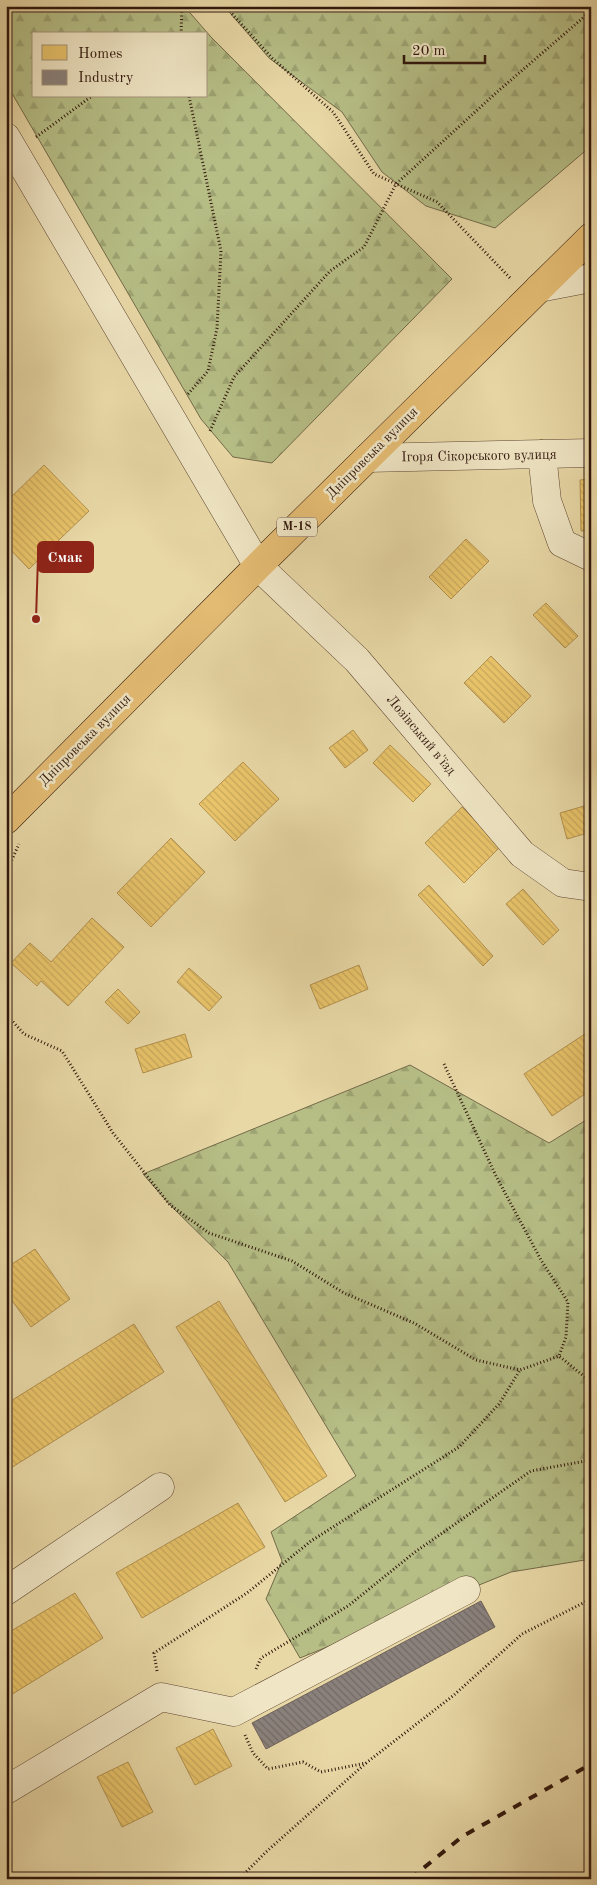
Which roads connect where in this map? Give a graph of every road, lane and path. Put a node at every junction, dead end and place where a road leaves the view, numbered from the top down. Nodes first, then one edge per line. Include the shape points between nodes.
1 (182, 6) edge
2 (225, 6) edge
3 (591, 11) edge
4 (181, 32) edge
5 (89, 98) edge
6 (189, 98) edge
7 (11, 145) edge
8 (396, 184) junction
9 (591, 237) edge
10 (591, 278) edge
11 (534, 293) junction
12 (169, 415) junction
13 (591, 453) edge
14 (542, 454) junction
15 (367, 458) junction
16 (196, 461) junction
17 (591, 556) edge
18 (258, 566) junction
19 (6, 820) edge
20 (591, 887) edge
21 (6, 1014) edge
22 (444, 1064) dead end
23 (559, 1356) junction
24 (520, 1370) junction
25 (591, 1382) edge
26 (591, 1460) edge
27 (160, 1488) dead end
28 (466, 1590) dead end
29 (6, 1591) edge
30 (591, 1598) edge
31 (254, 1673) dead end
32 (161, 1697) junction
33 (234, 1712) junction
34 (366, 1762) junction
35 (6, 1790) edge
36 (239, 1879) edge

1 - 4 path
2 - 8 path via 272,58 333,112 374,174
3 - 8 path
5 - 7 path
6 - 12 path via 221,251 217,328 208,372
7 - 12 street, Лозівський в'їзд
8 - 11 path via 437,202
8 - 16 path via 364,247 330,271 234,377
9 - 11 highway, Дніпровська вулиця / М-18
10 - 11 street
11 - 15 highway, Дніпровська вулиця / М-18
12 - 16 street, Лозівський в'їзд
13 - 14 street, Ігоря Сікорського вулиця
14 - 15 street, Ігоря Сікорського вулиця
14 - 17 street via 547,501 562,543
15 - 18 highway, Дніпровська вулиця / М-18
16 - 18 street, Лозівський в'їзд
18 - 19 highway, Дніпровська вулиця / М-18
18 - 20 street, Лозівський в'їзд via 357,660 522,854 563,883
21 - 24 path via 24,1034 62,1051 113,1132 170,1206 209,1233 292,1261 344,1293 414,1323 476,1360
22 - 23 path via 496,1176 541,1260 568,1302 566,1337
23 - 24 path
23 - 25 path
24 - 32 path via 499,1404 459,1447 311,1541 247,1593 154,1653
26 - 31 path via 531,1471 415,1552 348,1606 261,1658
27 - 29 street
28 - 33 street
30 - 34 path via 522,1634 454,1695
32 - 33 street
32 - 35 street
33 - 34 path via 253,1753 268,1769 303,1762 321,1772
34 - 36 path

